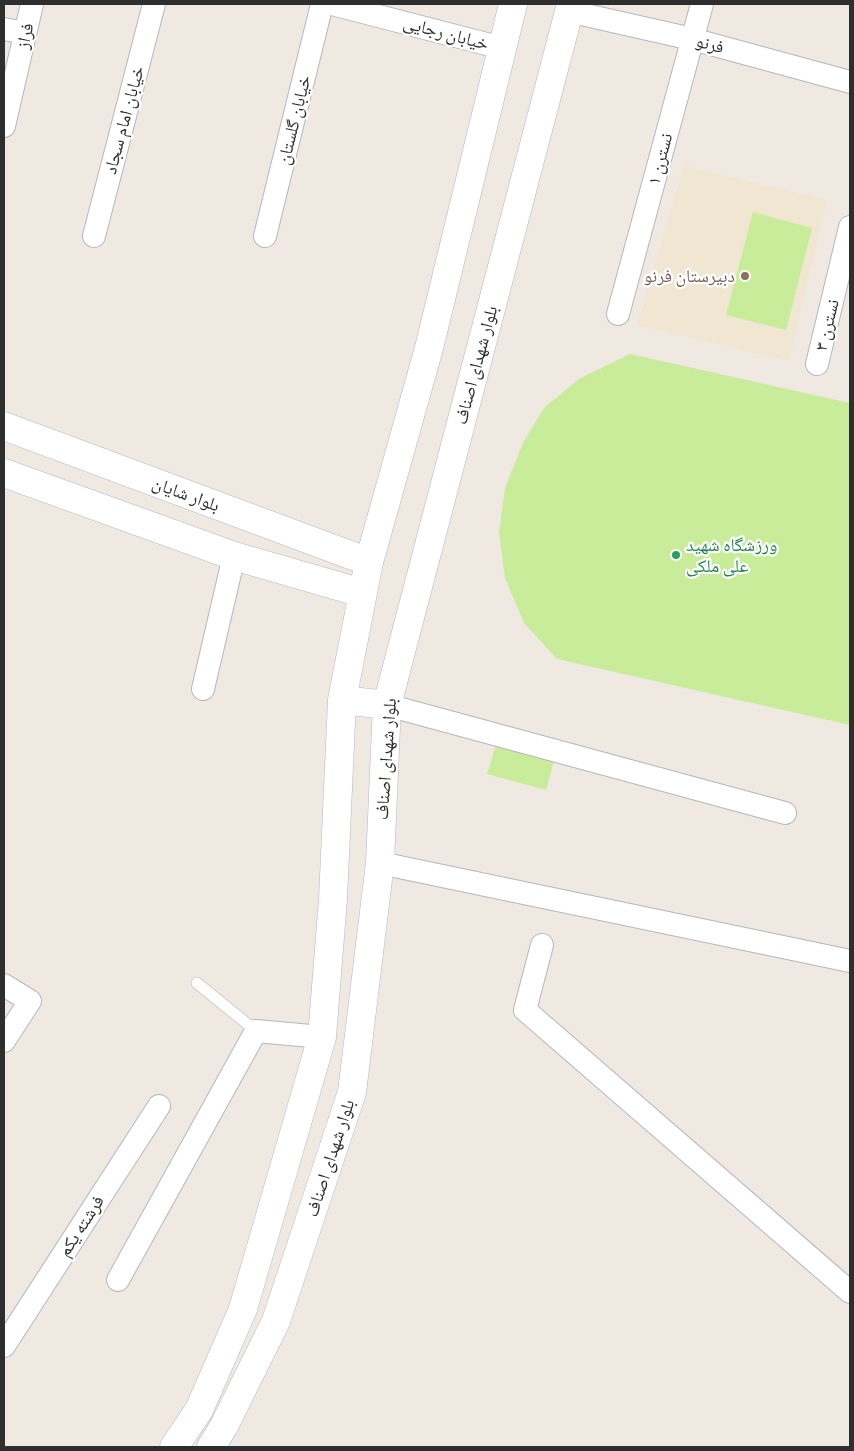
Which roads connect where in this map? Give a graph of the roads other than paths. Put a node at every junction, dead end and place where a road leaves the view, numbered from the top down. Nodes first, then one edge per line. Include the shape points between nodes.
1 (32, 4) edge
2 (154, 4) edge
3 (322, 4) edge
4 (332, 4) edge
5 (513, 4) edge
6 (702, 4) edge
7 (570, 8) edge
8 (14, 31) edge
9 (692, 39) junction
10 (502, 48) junction
11 (850, 82) edge
12 (4, 126) edge
13 (850, 227) edge
14 (94, 236) dead end
15 (265, 236) dead end
16 (618, 314) dead end
17 (817, 364) dead end
18 (4, 426) edge
19 (4, 474) edge
20 (340, 552) junction
21 (234, 556) junction
22 (369, 562) junction
23 (330, 584) junction
24 (362, 593) junction
25 (203, 689) dead end
26 (342, 700) junction
27 (387, 705) junction
28 (785, 813) dead end
29 (380, 863) junction
30 (542, 945) dead end
31 (850, 961) edge
32 (197, 983) dead end
33 (4, 986) edge
34 (256, 1031) junction
35 (322, 1037) junction
36 (4, 1042) edge
37 (159, 1106) dead end
38 (118, 1280) dead end
39 (850, 1292) edge
40 (243, 1309) junction
41 (276, 1321) junction
42 (6, 1339) edge
43 (174, 1447) edge
44 (211, 1447) edge

1 - 8 street, فراز
2 - 14 street, خیابان امام سجاد
3 - 15 street, خیابان گلستان
4 - 10 street, خیابان رجایی
5 - 10 street
6 - 9 street, نسترن ۱
7 - 9 street, فرنو
7 - 27 street, بلوار شهدای اصناف
8 - 12 street, فراز
9 - 11 street, فرنو
9 - 16 street, نسترن ۱
10 - 22 street via 429,348
13 - 17 street, نسترن ۳
18 - 20 street, بلوار شایان
19 - 21 street
20 - 22 street, بلوار شایان
20 - 23 street via 338,572
21 - 23 street
21 - 25 street
22 - 24 street
23 - 24 street
24 - 26 street
26 - 27 street
26 - 35 street via 333,899
27 - 28 street
27 - 29 street, بلوار شهدای اصناف
29 - 31 street
29 - 41 street, بلوار شهدای اصناف via 352,1092
30 - 39 street via 525,1010
32 - 34 lane
33 - 36 street via 30,1001
34 - 35 street
34 - 38 street
35 - 40 street
37 - 42 street, فرشته یکم
40 - 41 street
40 - 43 street via 199,1410
41 - 44 street, بلوار شهدای اصناف

